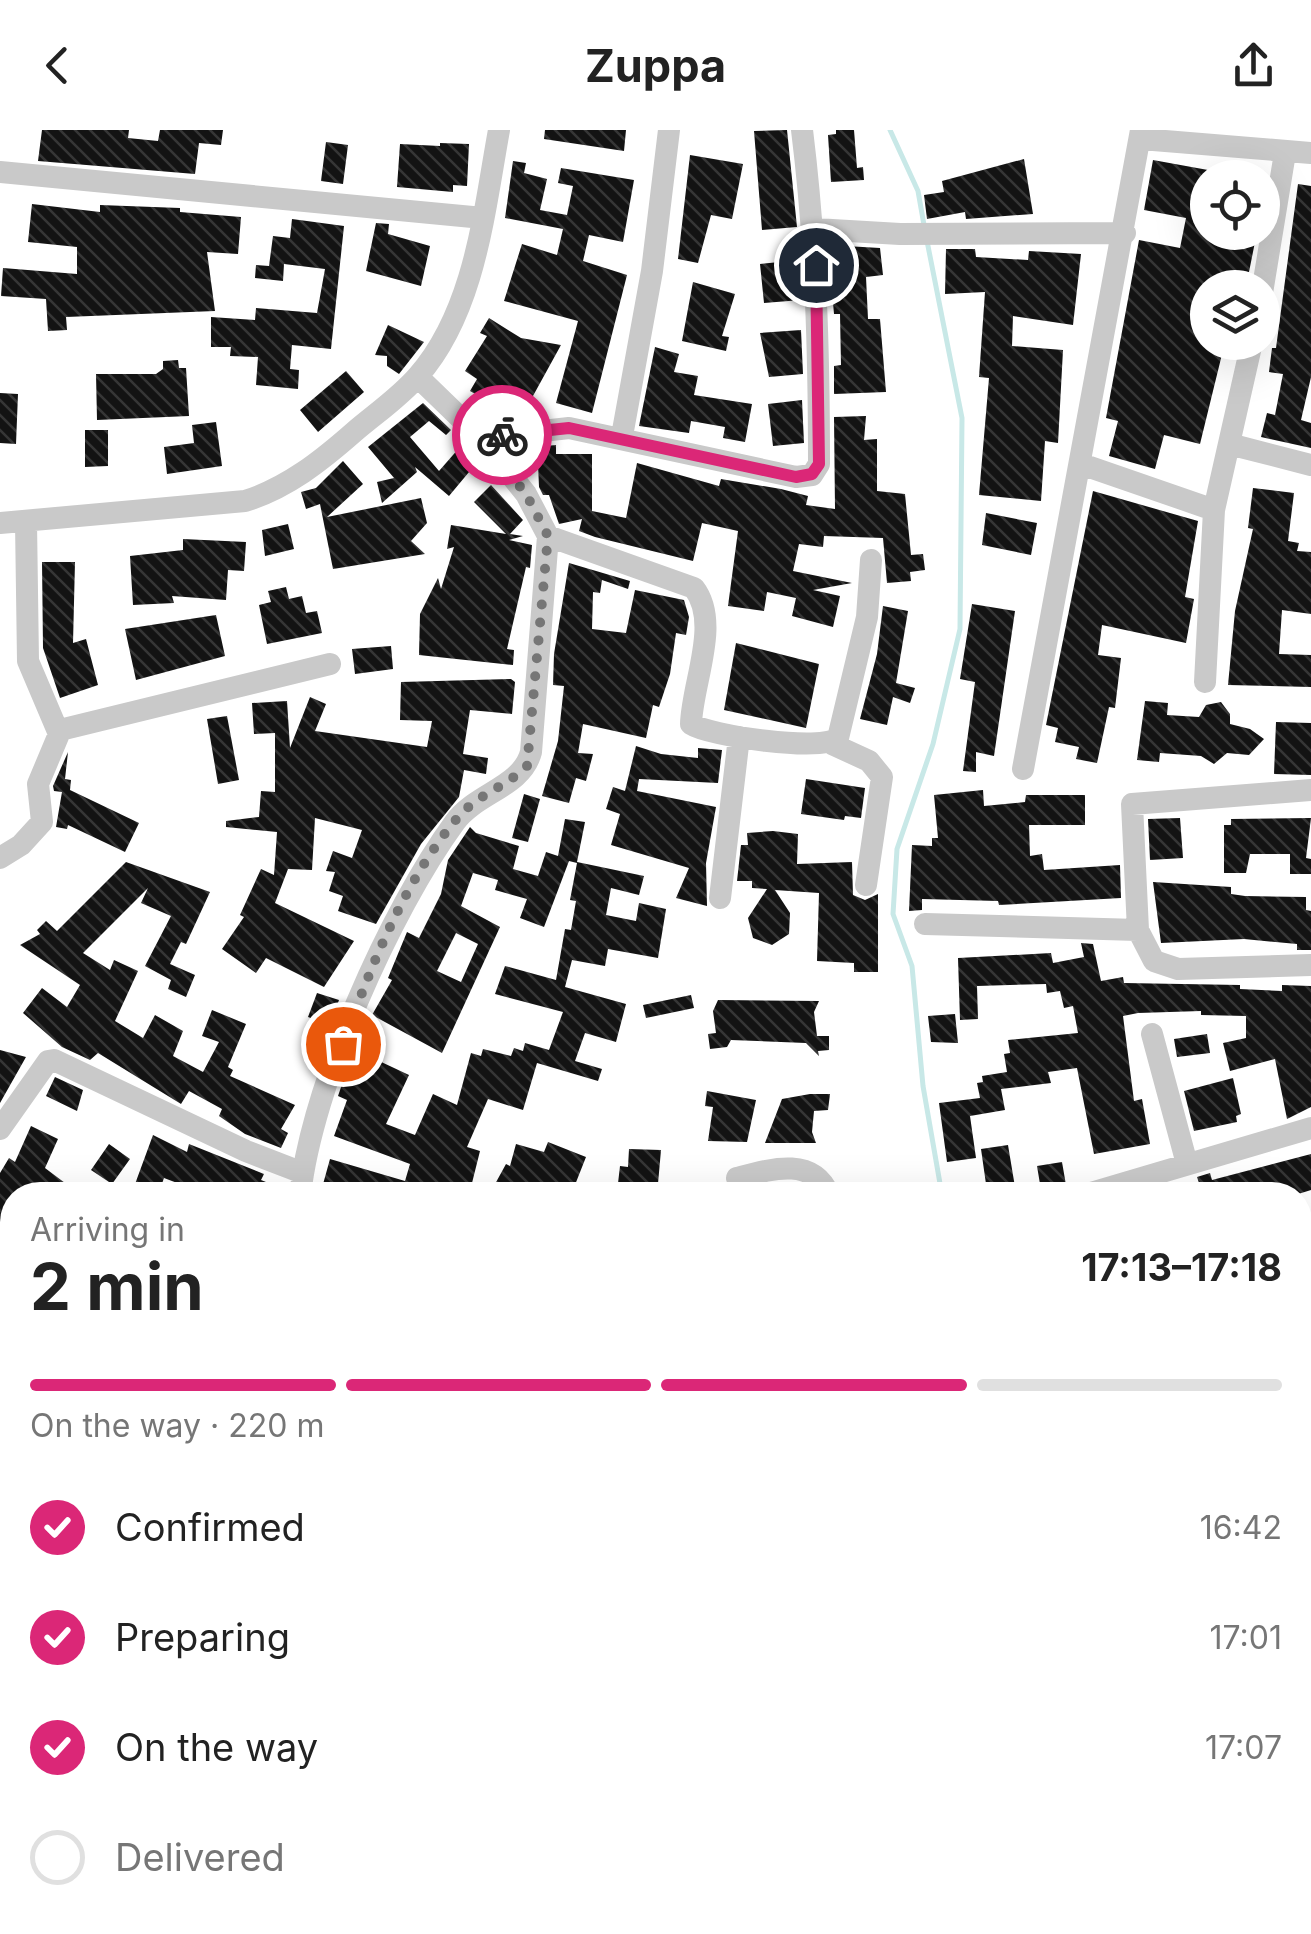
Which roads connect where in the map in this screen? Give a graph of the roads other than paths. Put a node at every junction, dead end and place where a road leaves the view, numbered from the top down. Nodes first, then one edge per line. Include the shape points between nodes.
1 (499, 130) edge
2 (669, 130) edge
3 (802, 130) edge
4 (1141, 134) edge
5 (1284, 153) junction
6 (1311, 154) edge
7 (0, 172) edge
8 (482, 218) junction
9 (814, 229) junction
10 (1125, 234) junction
11 (1266, 270) edge
12 (1248, 360) edge
13 (418, 376) junction
14 (622, 436) junction
15 (481, 438) junction
16 (1229, 444) junction
17 (1082, 464) junction
18 (1311, 465) edge
19 (1214, 510) junction
20 (0, 522) edge
21 (26, 522) junction
22 (548, 536) junction
23 (871, 560) dead end
24 (330, 664) dead end
25 (1204, 682) dead end
26 (60, 730) junction
27 (739, 736) junction
28 (832, 744) junction
29 (1023, 769) dead end
30 (1311, 790) edge
31 (0, 858) edge
32 (866, 884) dead end
33 (720, 898) dead end
34 (926, 924) dead end
35 (1138, 930) junction
36 (1311, 965) edge
37 (1152, 1034) dead end
38 (1311, 1128) edge
39 (0, 1129) edge
40 (1187, 1164) junction
41 (737, 1178) dead end
42 (298, 1182) edge
43 (303, 1182) edge
44 (824, 1182) edge
45 (1127, 1182) edge

1 - 8 street
2 - 14 street
3 - 9 street
4 - 5 street
4 - 10 street
5 - 6 street
5 - 11 street
7 - 8 street
8 - 13 street via 463,295
9 - 10 street
9 - 14 street via 819,464 812,474 796,477
10 - 17 street
12 - 16 street
13 - 15 street
13 - 21 street via 276,491 196,507
14 - 15 street via 569,428
15 - 22 street via 526,494
16 - 18 street
16 - 19 street
17 - 19 street
17 - 29 street
19 - 25 street
20 - 21 street
21 - 26 street via 28,661
22 - 27 street via 694,588 706,622 691,724
22 - 43 street via 527,766 457,818 399,909 338,1058
23 - 28 street via 867,616
24 - 26 street
26 - 31 street via 38,784 42,822
27 - 28 street
27 - 33 street
28 - 32 street via 869,761 882,777
30 - 35 street via 1132,804
34 - 35 street
35 - 36 street via 1154,961 1164,966
37 - 40 street
38 - 40 street
39 - 42 street via 54,1060
40 - 45 street
41 - 44 street via 810,1170

